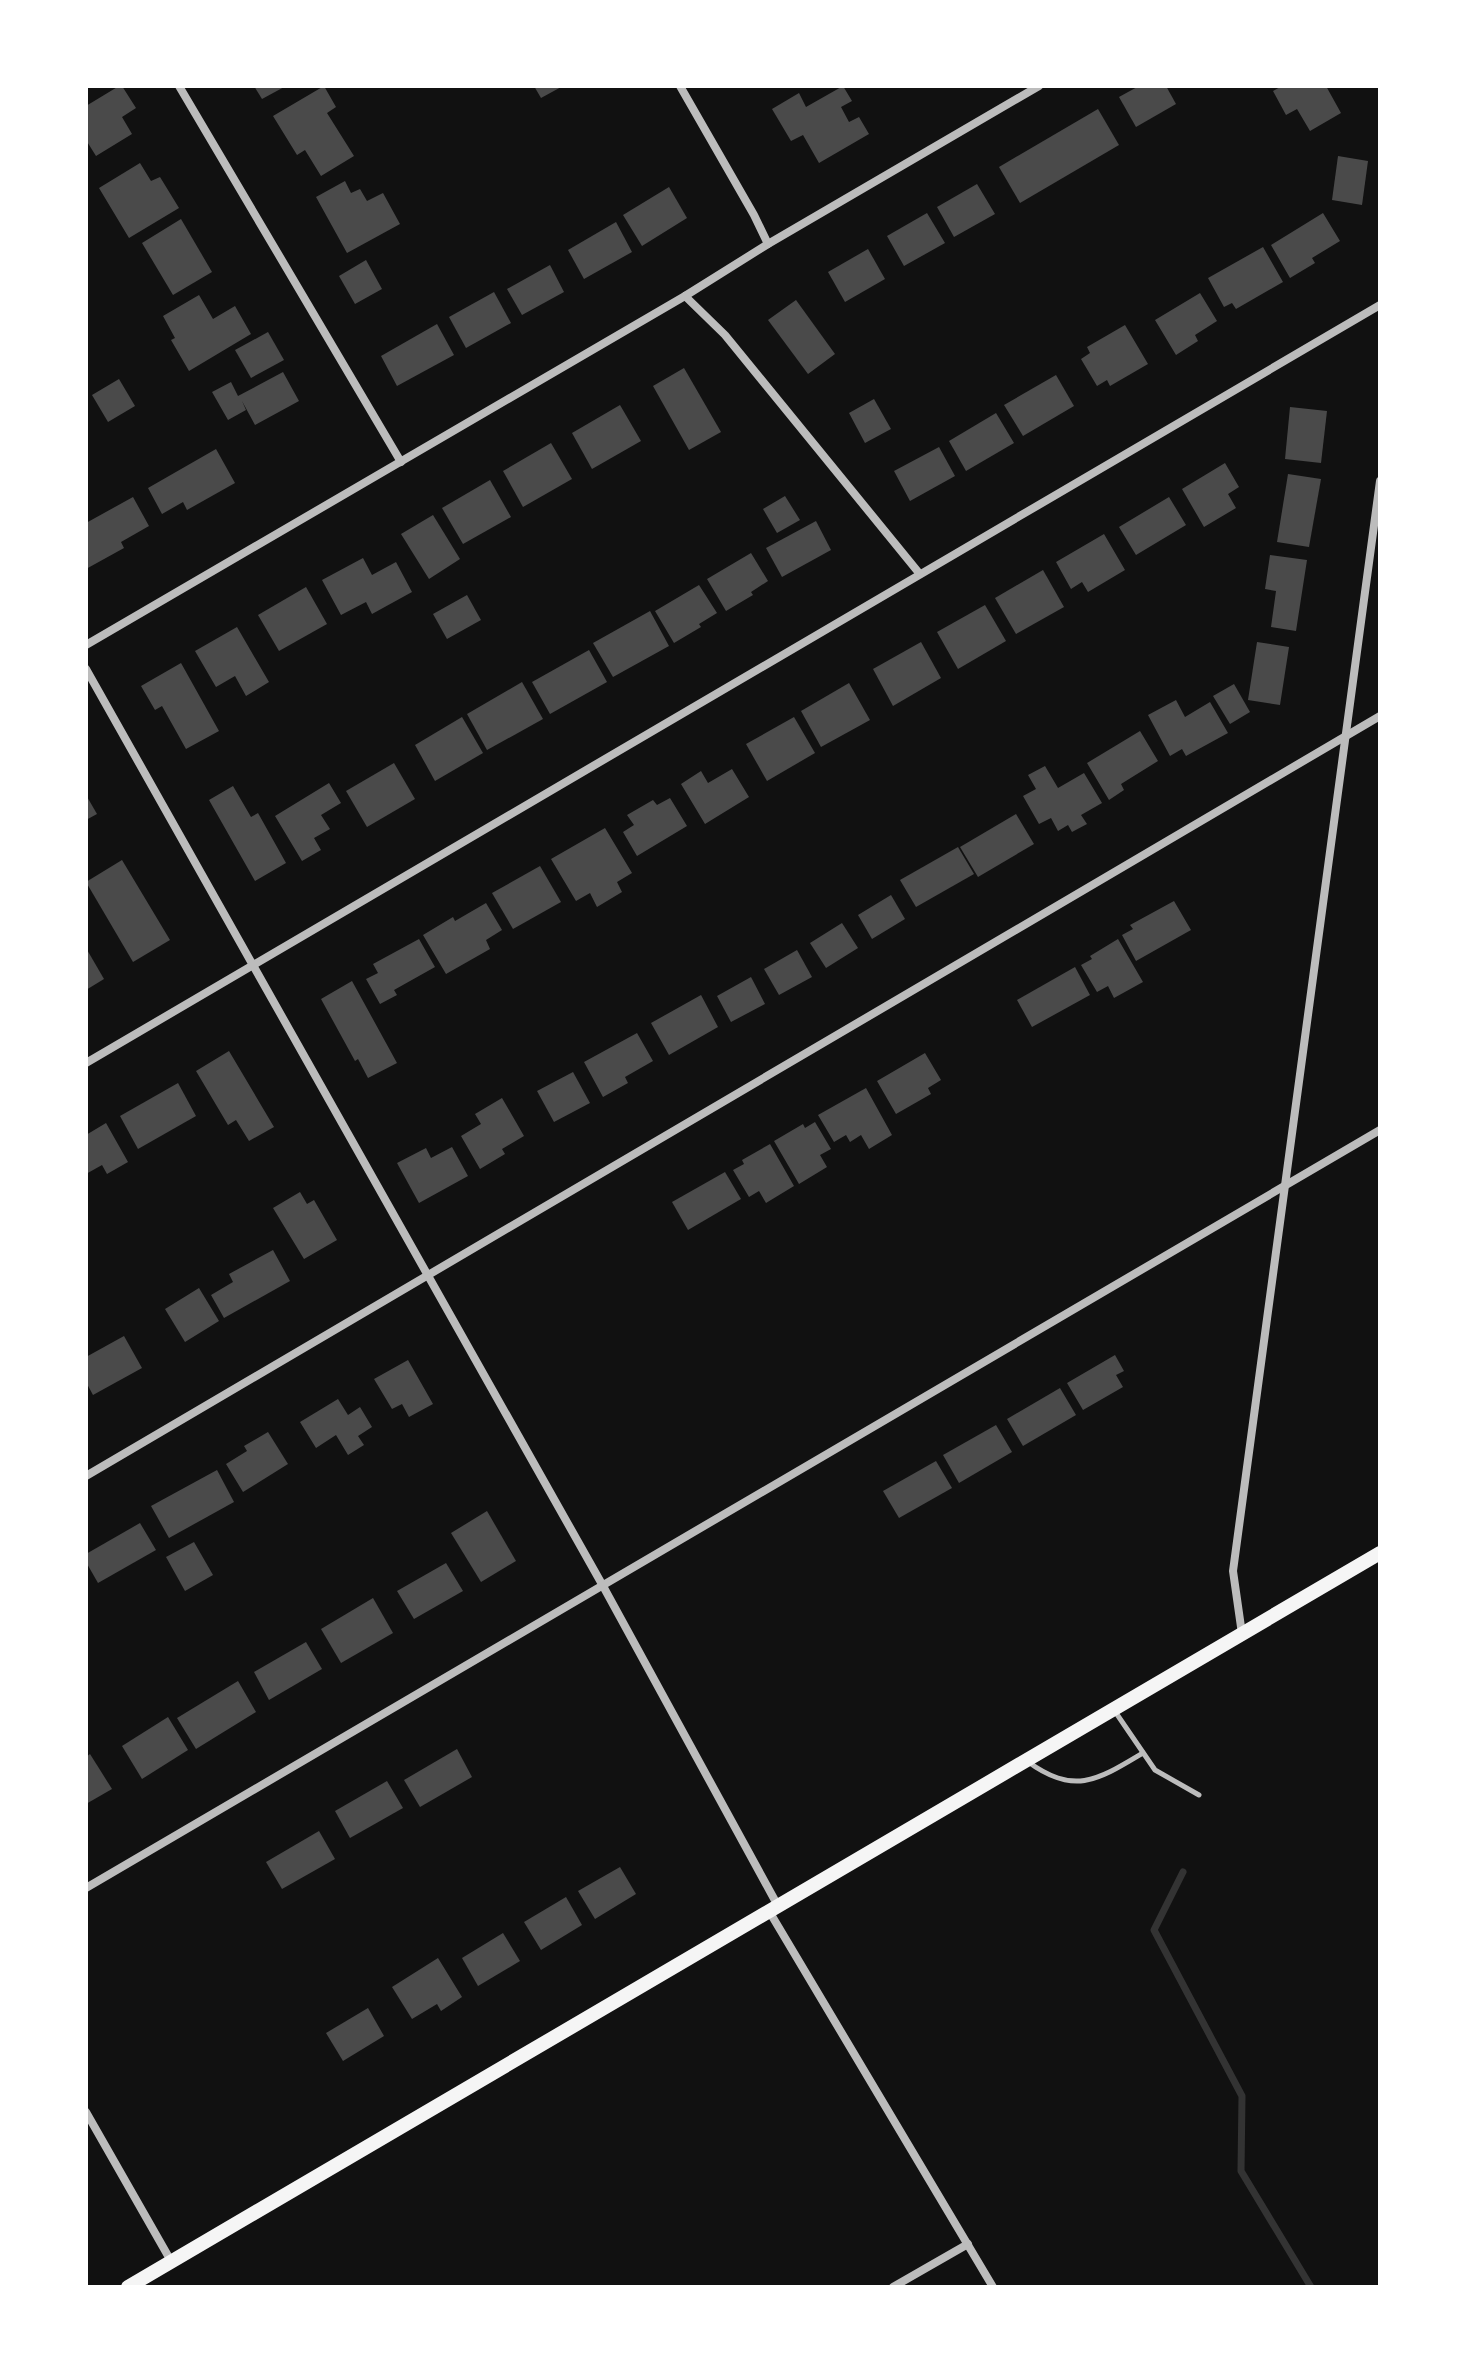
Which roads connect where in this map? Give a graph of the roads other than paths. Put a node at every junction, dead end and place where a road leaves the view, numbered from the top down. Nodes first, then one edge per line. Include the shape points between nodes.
1 (179, 86) edge
2 (680, 86) edge
3 (1039, 86) edge
4 (768, 244) junction
5 (685, 296) junction
6 (1380, 305) edge
7 (401, 462) junction
8 (1380, 481) edge
9 (919, 573) junction
10 (86, 645) edge
11 (86, 669) edge
12 (1380, 716) edge
13 (1346, 736) junction
14 (252, 966) junction
15 (86, 1063) edge
16 (1380, 1130) edge
17 (1285, 1187) junction
18 (428, 1275) junction
19 (86, 1476) edge
20 (1380, 1553) edge
21 (603, 1586) junction
22 (1242, 1634) junction
23 (1113, 1709) junction
24 (1143, 1753) junction
25 (1026, 1760) junction
26 (1199, 1795) dead end
27 (86, 1888) edge
28 (773, 1909) junction
29 (86, 2112) edge
30 (968, 2244) junction
31 (171, 2261) junction
32 (128, 2287) edge
33 (893, 2287) edge
34 (993, 2287) edge

1 - 7 street
2 - 4 street
3 - 4 street
4 - 5 street
5 - 7 street
5 - 9 street via 725,335
6 - 9 street
7 - 10 street
8 - 13 street
9 - 14 street
11 - 14 street
12 - 13 street
13 - 17 street
13 - 18 street
14 - 15 street
14 - 18 street
16 - 17 street
17 - 21 street
17 - 22 street via 1233,1571
18 - 19 street
18 - 21 street
20 - 22 main road
21 - 27 street
21 - 28 street
22 - 23 main road
23 - 24 lane
23 - 25 main road
24 - 25 lane via 1091,1781 1056,1780
24 - 26 lane via 1155,1770
25 - 28 main road
28 - 30 street
28 - 31 main road
29 - 31 street
30 - 33 street
30 - 34 street
31 - 32 main road

